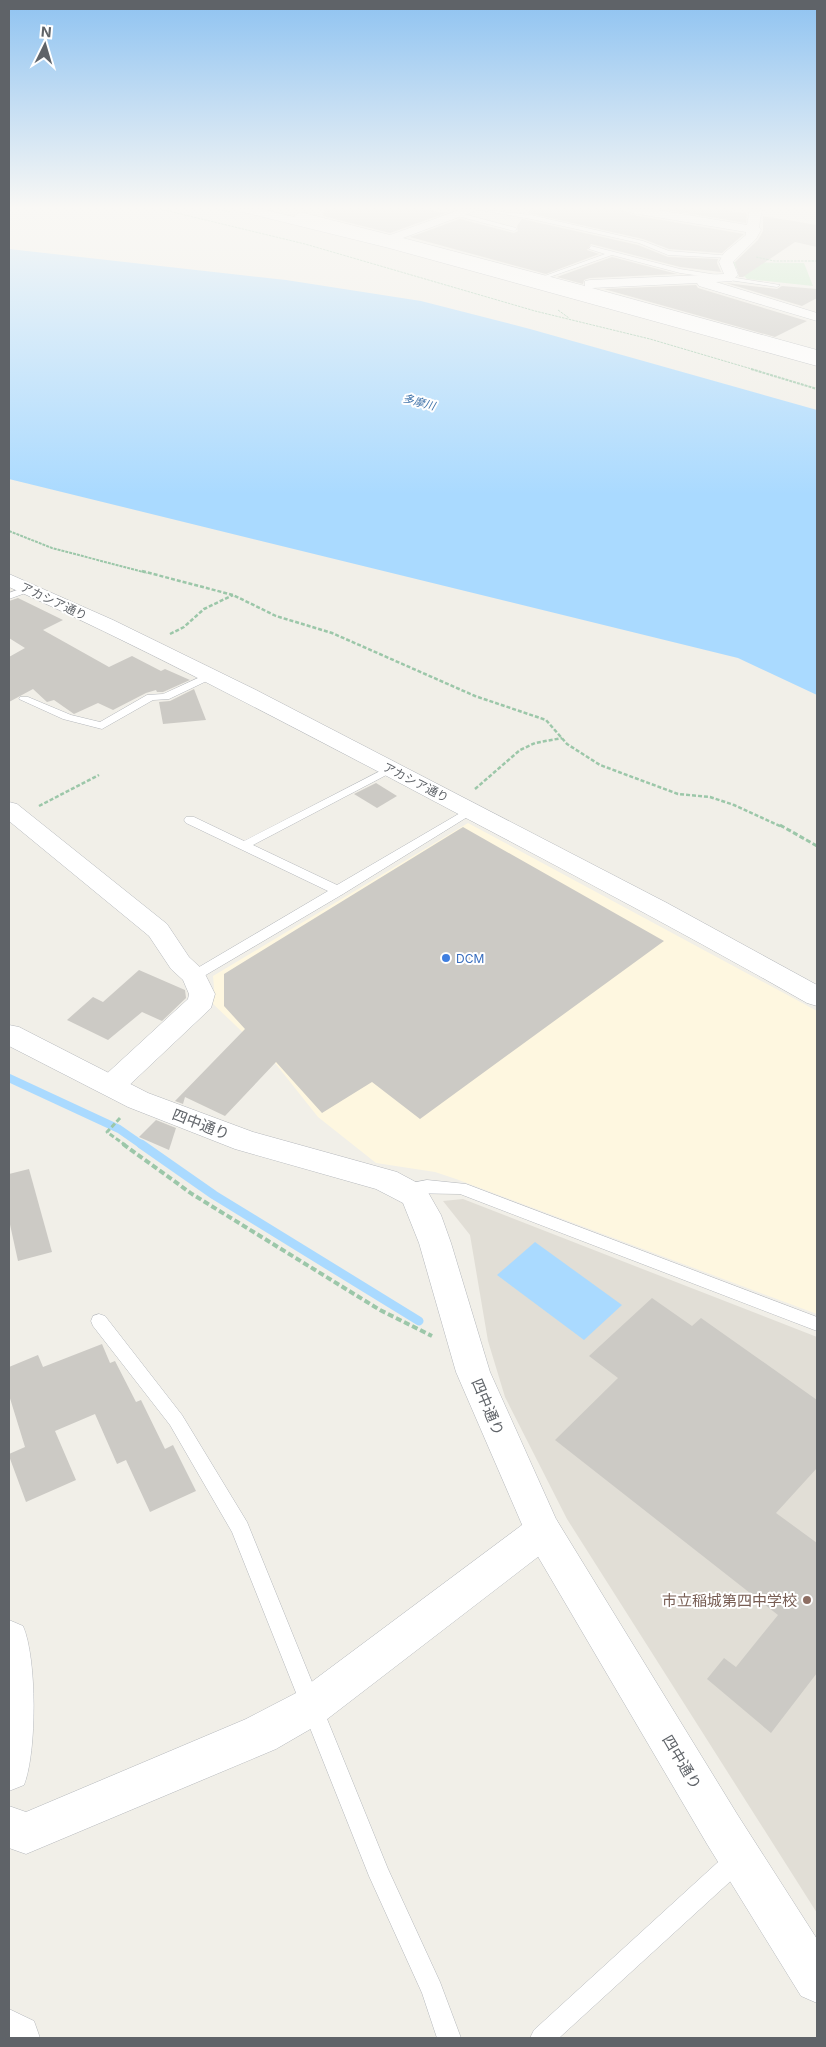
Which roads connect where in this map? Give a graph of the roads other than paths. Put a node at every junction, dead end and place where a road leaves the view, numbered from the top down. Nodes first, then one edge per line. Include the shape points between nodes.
1 (619, 305) edge
2 (625, 305) edge
3 (776, 305) edge
4 (817, 305) edge
5 (801, 312) junction
6 (817, 316) edge
7 (817, 355) edge
8 (817, 362) edge
9 (15, 588) edge
10 (209, 676) junction
11 (24, 699) dead end
12 (390, 769) junction
13 (472, 801) junction
14 (13, 813) edge
15 (190, 820) dead end
16 (245, 845) junction
17 (339, 891) junction
18 (194, 976) junction
19 (817, 997) edge
20 (9, 1034) edge
21 (112, 1086) junction
22 (405, 1190) junction
23 (99, 1321) dead end
24 (817, 1324) edge
25 (544, 1531) junction
26 (9, 1638) edge
27 (312, 1706) junction
28 (9, 1770) edge
29 (9, 1827) edge
30 (740, 1857) junction
31 (817, 1980) edge
32 (9, 2032) edge
33 (18, 2038) edge
34 (449, 2038) edge
35 (542, 2038) edge

1 - 8 street
2 - 7 street
3 - 5 street
4 - 5 street
5 - 6 street
9 - 10 street, アカシア通り
10 - 11 lane via 165,697 151,698 102,726
10 - 12 street, アカシア通り
12 - 13 street, アカシア通り
12 - 16 lane
13 - 17 lane
13 - 19 street, アカシア通り
14 - 18 street via 158,930 180,963
15 - 16 lane
16 - 17 lane
17 - 18 lane
18 - 21 street via 202,994 201,1002
20 - 21 street, 四中通り
21 - 22 street, 四中通り via 138,1100 246,1140 386,1180
22 - 24 lane via 427,1186 461,1188
22 - 25 street, 四中通り via 414,1195 425,1215 473,1372
23 - 27 lane via 166,1406 240,1528
25 - 27 street
25 - 30 street, 四中通り
26 - 28 street via 13,1694
27 - 29 street via 261,1734 26,1834
27 - 34 lane via 380,1876 432,1990
30 - 31 street, 四中通り
30 - 35 lane
32 - 33 street

